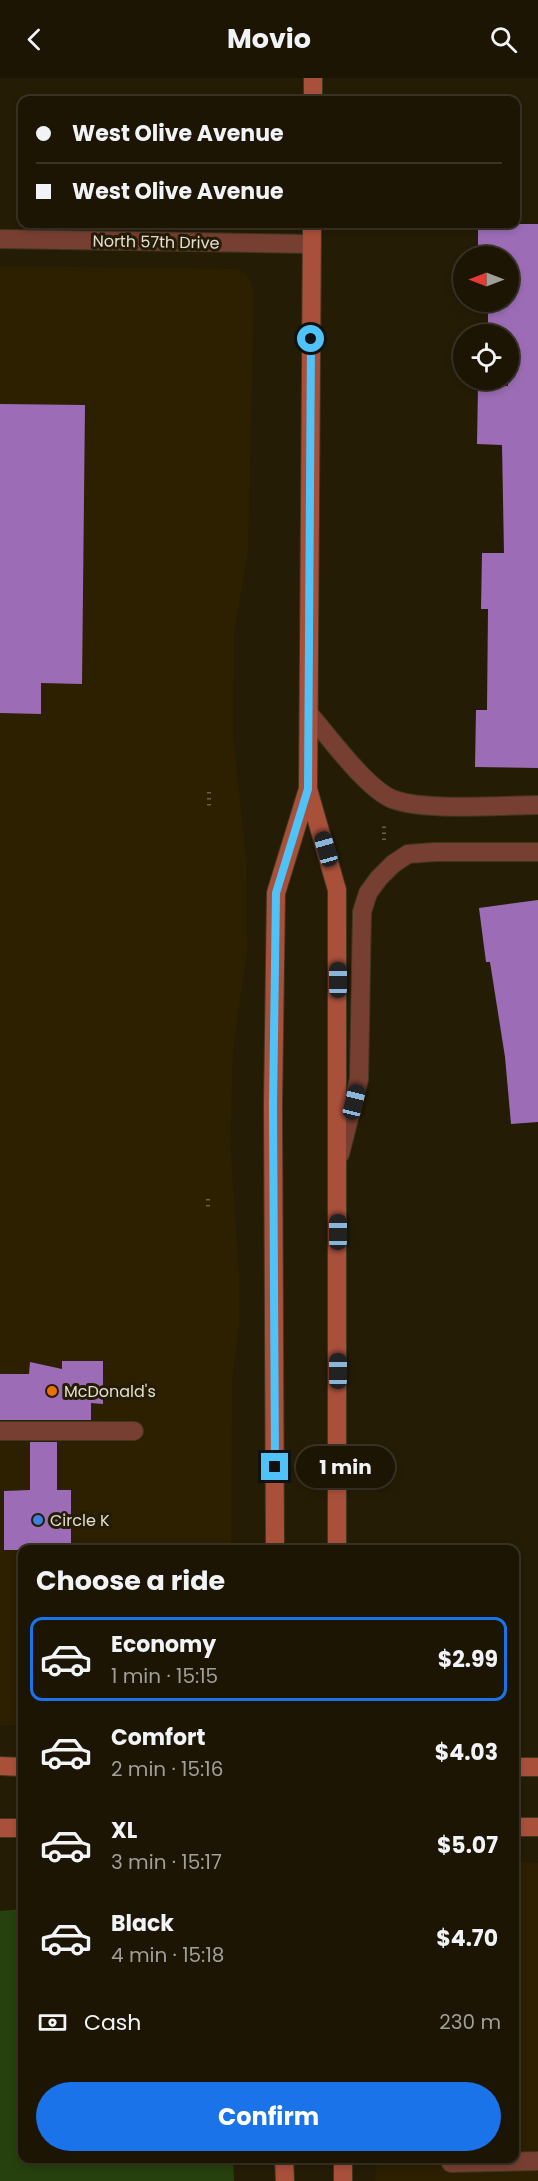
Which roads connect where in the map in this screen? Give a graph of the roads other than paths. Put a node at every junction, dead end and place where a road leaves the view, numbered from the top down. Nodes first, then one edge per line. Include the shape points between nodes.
1 (313, 78) edge
2 (313, 96) edge
3 (312, 228) edge
4 (0, 239) edge
5 (312, 244) junction
6 (310, 715) junction
7 (308, 789) junction
8 (538, 805) edge
9 (538, 852) edge
10 (339, 1162) junction
11 (0, 1431) edge
12 (134, 1431) dead end
13 (275, 1545) edge
14 (337, 1545) edge
15 (0, 1766) edge
16 (18, 1767) edge
17 (519, 1767) edge
18 (538, 1767) edge
19 (519, 1827) edge
20 (538, 1827) edge
21 (0, 1828) edge
22 (18, 1828) edge
23 (519, 2161) edge
24 (538, 2161) edge
25 (284, 2163) edge
26 (343, 2163) edge
27 (285, 2181) edge
28 (343, 2181) edge

1 - 2 main road
3 - 5 main road
4 - 5 street, North 57th Drive
5 - 6 main road
6 - 7 main road
6 - 8 street via 370,783 390,798 431,806
7 - 10 main road via 337,890
7 - 13 main road via 276,893
9 - 10 street via 408,854 393,864 368,893 362,912 359,1079
10 - 14 main road
11 - 12 street
15 - 16 main road
17 - 18 main road
19 - 20 main road
21 - 22 main road
23 - 24 street
25 - 27 main road
26 - 28 main road

